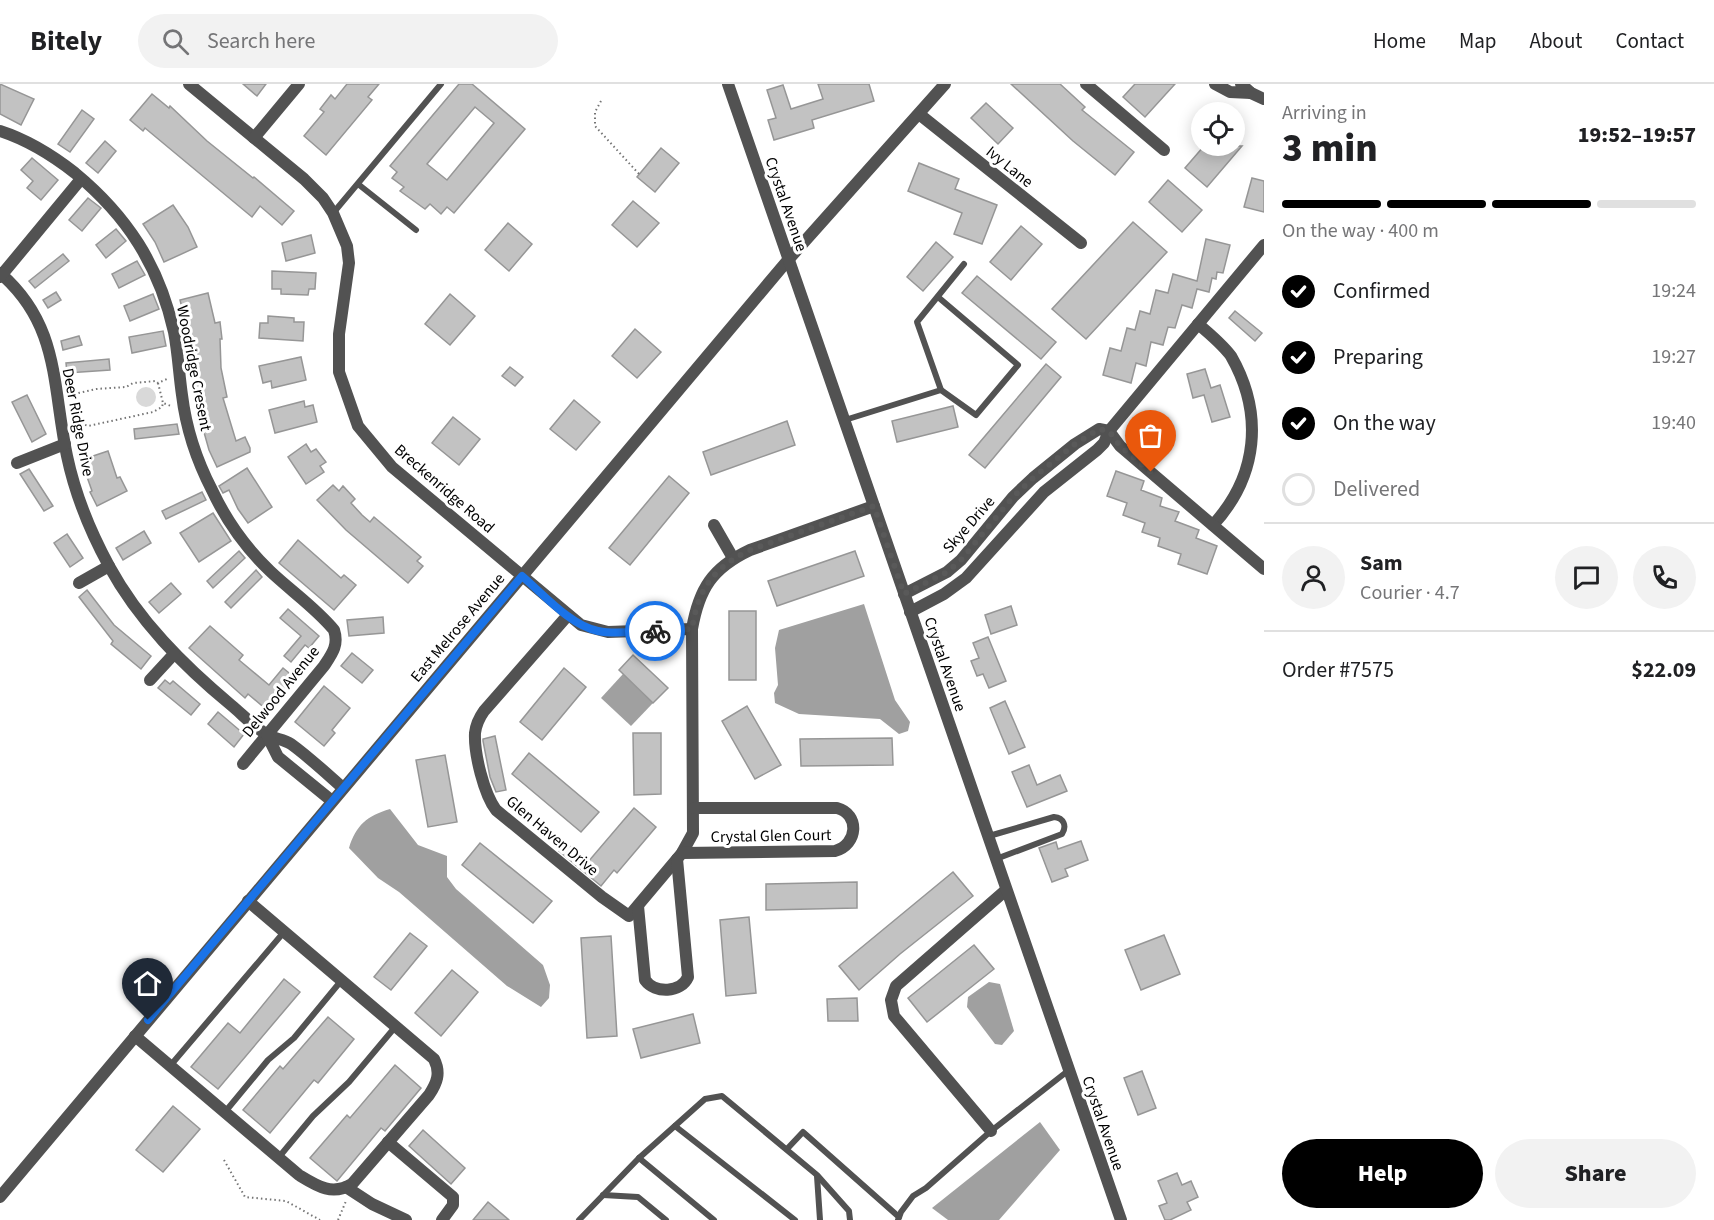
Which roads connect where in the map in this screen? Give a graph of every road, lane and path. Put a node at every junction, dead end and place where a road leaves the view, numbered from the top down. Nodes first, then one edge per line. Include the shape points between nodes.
1 (189, 84) edge
2 (299, 84) edge
3 (441, 84) edge
4 (728, 84) edge
5 (945, 84) edge
6 (1086, 84) edge
7 (1215, 84) edge
8 (1241, 84) edge
9 (1253, 89) edge
10 (1264, 99) edge
11 (601, 101) dead end
12 (919, 114) junction
13 (0, 131) edge
14 (254, 138) junction
15 (1164, 150) dead end
16 (639, 174) dead end
17 (81, 179) junction
18 (358, 184) junction
19 (333, 213) junction
20 (416, 230) dead end
21 (1081, 243) dead end
22 (1264, 245) edge
23 (788, 260) junction
24 (964, 264) dead end
25 (0, 275) edge
26 (938, 297) junction
27 (1198, 324) junction
28 (179, 369) junction
29 (158, 383) junction
30 (55, 385) junction
31 (941, 390) junction
32 (163, 403) junction
33 (185, 411) junction
34 (844, 420) junction
35 (1109, 431) junction
36 (64, 441) junction
37 (17, 463) dead end
38 (1009, 502) junction
39 (874, 506) junction
40 (1017, 521) junction
41 (714, 525) dead end
42 (1213, 525) junction
43 (733, 558) junction
44 (109, 566) junction
45 (1264, 568) edge
46 (522, 576) junction
47 (78, 583) dead end
48 (904, 594) junction
49 (910, 612) junction
50 (568, 615) junction
51 (692, 629) junction
52 (336, 636) joint
53 (174, 654) junction
54 (150, 680) dead end
55 (267, 735) junction
56 (243, 764) dead end
57 (343, 788) junction
58 (332, 801) junction
59 (694, 808) junction
60 (988, 837) junction
61 (679, 856) junction
62 (996, 860) junction
63 (1006, 890) junction
64 (248, 901) junction
65 (638, 906) junction
66 (284, 932) junction
67 (342, 980) junction
68 (396, 1026) junction
69 (135, 1036) junction
70 (170, 1066) junction
71 (1069, 1070) junction
72 (225, 1112) junction
73 (675, 1126) junction
74 (991, 1131) junction
75 (388, 1142) junction
76 (787, 1149) junction
77 (279, 1157) junction
78 (639, 1158) junction
79 (224, 1160) dead end
80 (817, 1175) junction
81 (348, 1189) junction
82 (603, 1195) junction
83 (0, 1197) edge
84 (899, 1218) edge
85 (320, 1220) edge
86 (338, 1220) edge
87 (406, 1220) edge
88 (442, 1220) edge
89 (579, 1220) edge
90 (666, 1220) edge
91 (714, 1220) edge
92 (795, 1220) edge
93 (820, 1220) edge
94 (850, 1220) edge
95 (1121, 1220) edge

1 - 14 street, Breckenridge Road
2 - 14 street
3 - 18 lane
4 - 23 street, Crystal Avenue
5 - 12 street, East Melrose Avenue
6 - 15 street
7 - 9 street via 1230,92
8 - 9 street
9 - 10 street
11 - 16 path via 595,112 595,126
12 - 21 street, Ivy Lane
12 - 23 street, East Melrose Avenue
13 - 17 street, Woodridge Cresent via 32,143
14 - 19 street, Breckenridge Road via 304,179
17 - 25 street
17 - 28 street, Woodridge Cresent via 110,205 142,249 168,308
18 - 19 lane
18 - 20 lane
19 - 46 street, Breckenridge Road via 347,246 349,263 338,362 358,426 392,467
22 - 27 street, Skye Drive
23 - 34 street, Crystal Avenue
23 - 46 street, East Melrose Avenue
24 - 26 lane
25 - 30 street, Deer Ridge Drive via 21,294 40,324
26 - 31 lane via 917,322
26 - 31 lane via 1018,365 976,415
27 - 35 street, Skye Drive
27 - 42 street via 1219,342 1239,370 1255,419 1255,445 1248,471 1227,510
28 - 29 path
28 - 33 street, Woodridge Cresent
29 - 30 path via 133,383 74,394
29 - 32 path
30 - 36 street, Deer Ridge Drive
31 - 34 lane
32 - 33 path
32 - 36 path via 153,412 88,426 76,424
33 - 52 street, Woodridge Cresent via 198,457 224,514 269,570 327,622
34 - 39 street, Crystal Avenue
35 - 38 street, Skye Drive via 1099,429 1075,444
35 - 40 street, Skye Drive via 1097,450 1044,492
35 - 42 street via 1120,446
36 - 37 street
36 - 44 street, Deer Ridge Drive via 76,491
38 - 40 street
38 - 48 street, Skye Drive via 961,560
39 - 43 street
39 - 48 street, Crystal Avenue
40 - 49 street, Skye Drive via 966,578
41 - 43 street
42 - 45 street
43 - 51 street via 703,591
44 - 47 street
44 - 53 street, Deer Ridge Drive
46 - 50 street, Breckenridge Road
46 - 57 street, East Melrose Avenue
48 - 49 street, Crystal Avenue
49 - 60 street, Crystal Avenue
50 - 51 street, Breckenridge Road via 590,629 608,632
50 - 65 street, Glen Haven Drive via 484,711 476,726 477,752 487,796 496,810 595,892 629,916
51 - 59 street
52 - 55 street, Delwood Avenue via 334,651 324,666
53 - 54 street
53 - 55 street, Deer Ridge Drive
55 - 56 street, Delwood Avenue
55 - 57 street, Deer Ridge Drive via 290,743
55 - 58 street, Deer Ridge Drive via 278,757
57 - 58 street, East Melrose Avenue
58 - 64 street, East Melrose Avenue
59 - 61 street via 693,833
59 - 61 street, Crystal Glen Court via 837,808 852,817 853,835 844,849 835,851
60 - 62 street, Crystal Avenue
60 - 62 lane via 1054,817 1064,822 1062,834
61 - 65 street
61 - 65 street via 688,977 677,988 650,987 645,980
62 - 63 street, Crystal Avenue
63 - 71 street, Crystal Avenue
63 - 74 street via 896,986 891,1000 894,1016
64 - 66 street
64 - 69 street, East Melrose Avenue
66 - 67 street
66 - 70 lane
67 - 68 street
67 - 72 lane
68 - 75 street via 434,1059 438,1074 429,1095
68 - 77 lane
69 - 70 street
69 - 83 street, East Melrose Avenue
70 - 72 street
71 - 74 lane
71 - 95 street, Crystal Avenue
72 - 77 street
73 - 76 lane via 705,1099 722,1096
73 - 78 lane
73 - 92 lane
74 - 84 lane via 913,1196
75 - 81 street
75 - 88 street via 453,1197 453,1205
76 - 80 lane
76 - 84 lane via 803,1132
77 - 81 street via 315,1185 336,1191
78 - 82 lane
78 - 91 lane
79 - 85 path via 245,1197 286,1201
80 - 93 lane
80 - 94 lane via 849,1211
81 - 86 path
81 - 87 street
82 - 89 lane
82 - 90 lane via 638,1197

